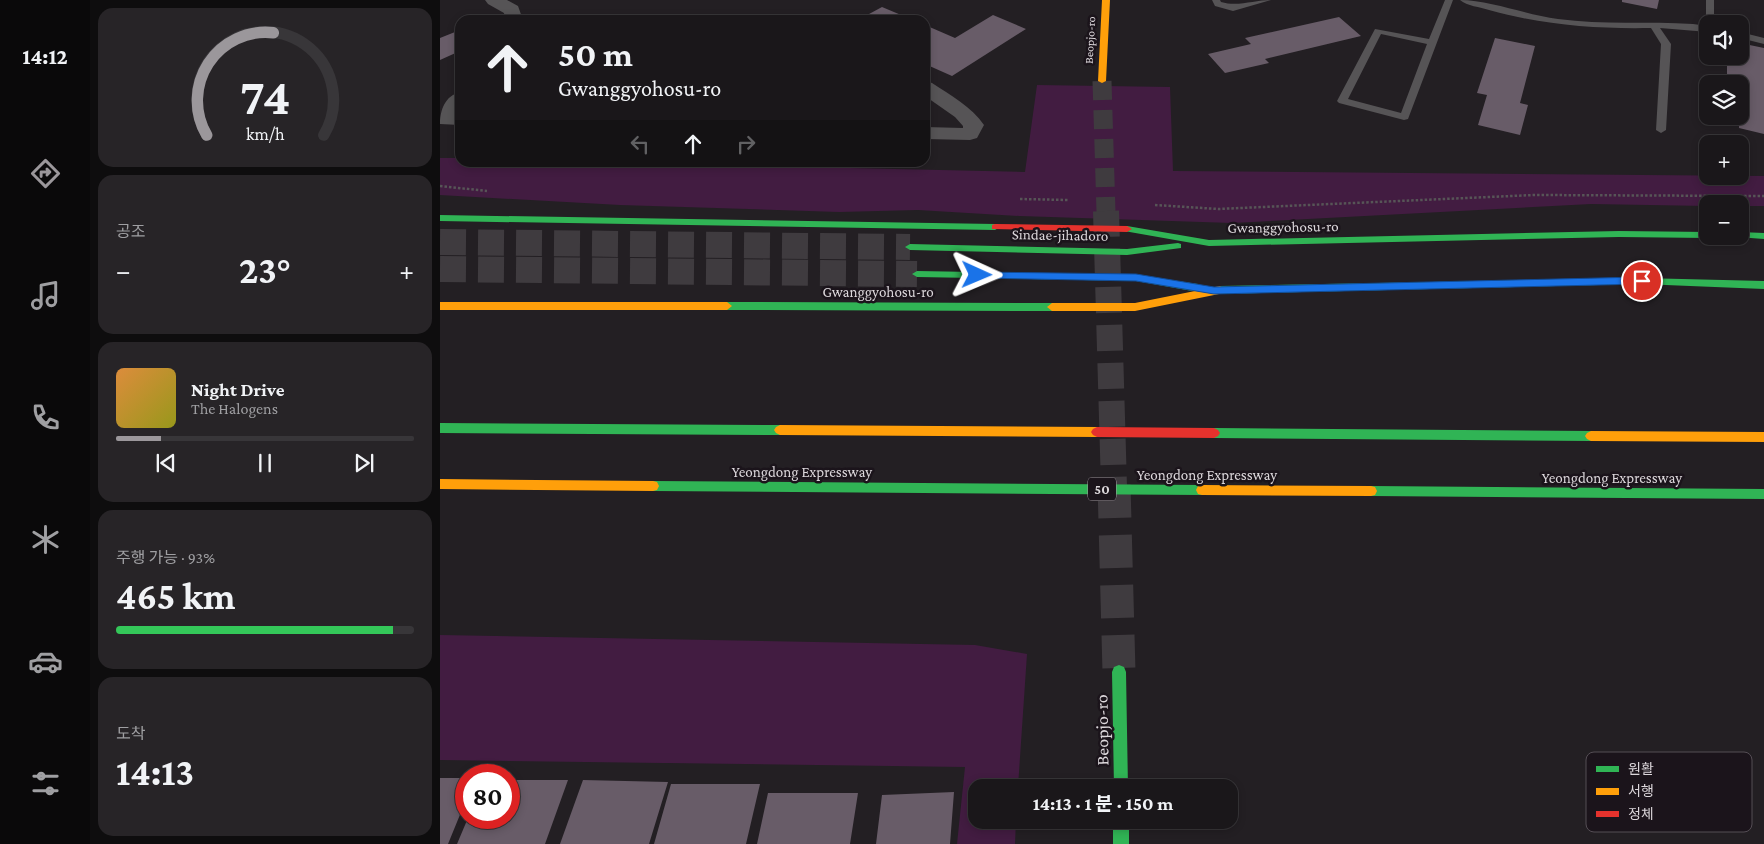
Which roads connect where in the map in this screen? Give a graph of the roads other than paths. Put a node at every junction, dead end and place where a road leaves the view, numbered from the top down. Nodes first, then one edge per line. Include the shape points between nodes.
1 (494, 0) edge
2 (1106, 0) edge
3 (1216, 0) edge
4 (1267, 0) edge
5 (1448, 0) edge
6 (1464, 0) edge
7 (1710, 0) edge
8 (513, 15) edge
9 (1710, 15) edge
10 (1653, 25) junction
11 (1699, 28) edge
12 (1749, 37) edge
13 (1764, 41) edge
14 (1432, 43) junction
15 (1102, 80) tunnel mouth
16 (930, 91) edge
17 (455, 105) edge
18 (455, 119) edge
19 (1661, 130) dead end
20 (930, 133) edge
21 (440, 218) edge
22 (1699, 235) edge
23 (1749, 235) edge
24 (1764, 236) edge
25 (1209, 243) junction
26 (910, 247) tunnel mouth
27 (917, 274) tunnel mouth
28 (1764, 285) edge
29 (1214, 290) junction
30 (440, 306) edge
31 (440, 428) edge
32 (1764, 437) edge
33 (440, 484) edge
34 (1764, 494) edge
35 (1119, 672) tunnel mouth
36 (1120, 779) edge
37 (1121, 829) edge
38 (1121, 844) edge

1 - 8 street via 512,10
2 - 15 main road, Beopjo-ro
3 - 4 lane via 1218,4 1233,8
5 - 14 lane
6 - 10 lane via 1554,21 1588,25
7 - 9 lane
10 - 11 lane
10 - 19 lane via 1666,44
12 - 13 lane
14 - 14 lane via 1404,117 1342,101 1378,31
16 - 20 street via 974,125 970,134
17 - 18 street via 444,119
21 - 25 main road, Gwanggyohosu-ro via 1131,229
22 - 25 main road, Gwanggyohosu-ro
23 - 24 main road
25 - 26 main road, Sindae-jihadoro via 1127,252
27 - 29 main road via 1136,278
28 - 29 main road, Gwanggyohosu-ro via 1642,281
29 - 30 main road, Gwanggyohosu-ro via 1135,307
31 - 32 main road
33 - 34 main road, Yeongdong Expressway / 50
35 - 36 main road, Beopjo-ro
37 - 38 main road

